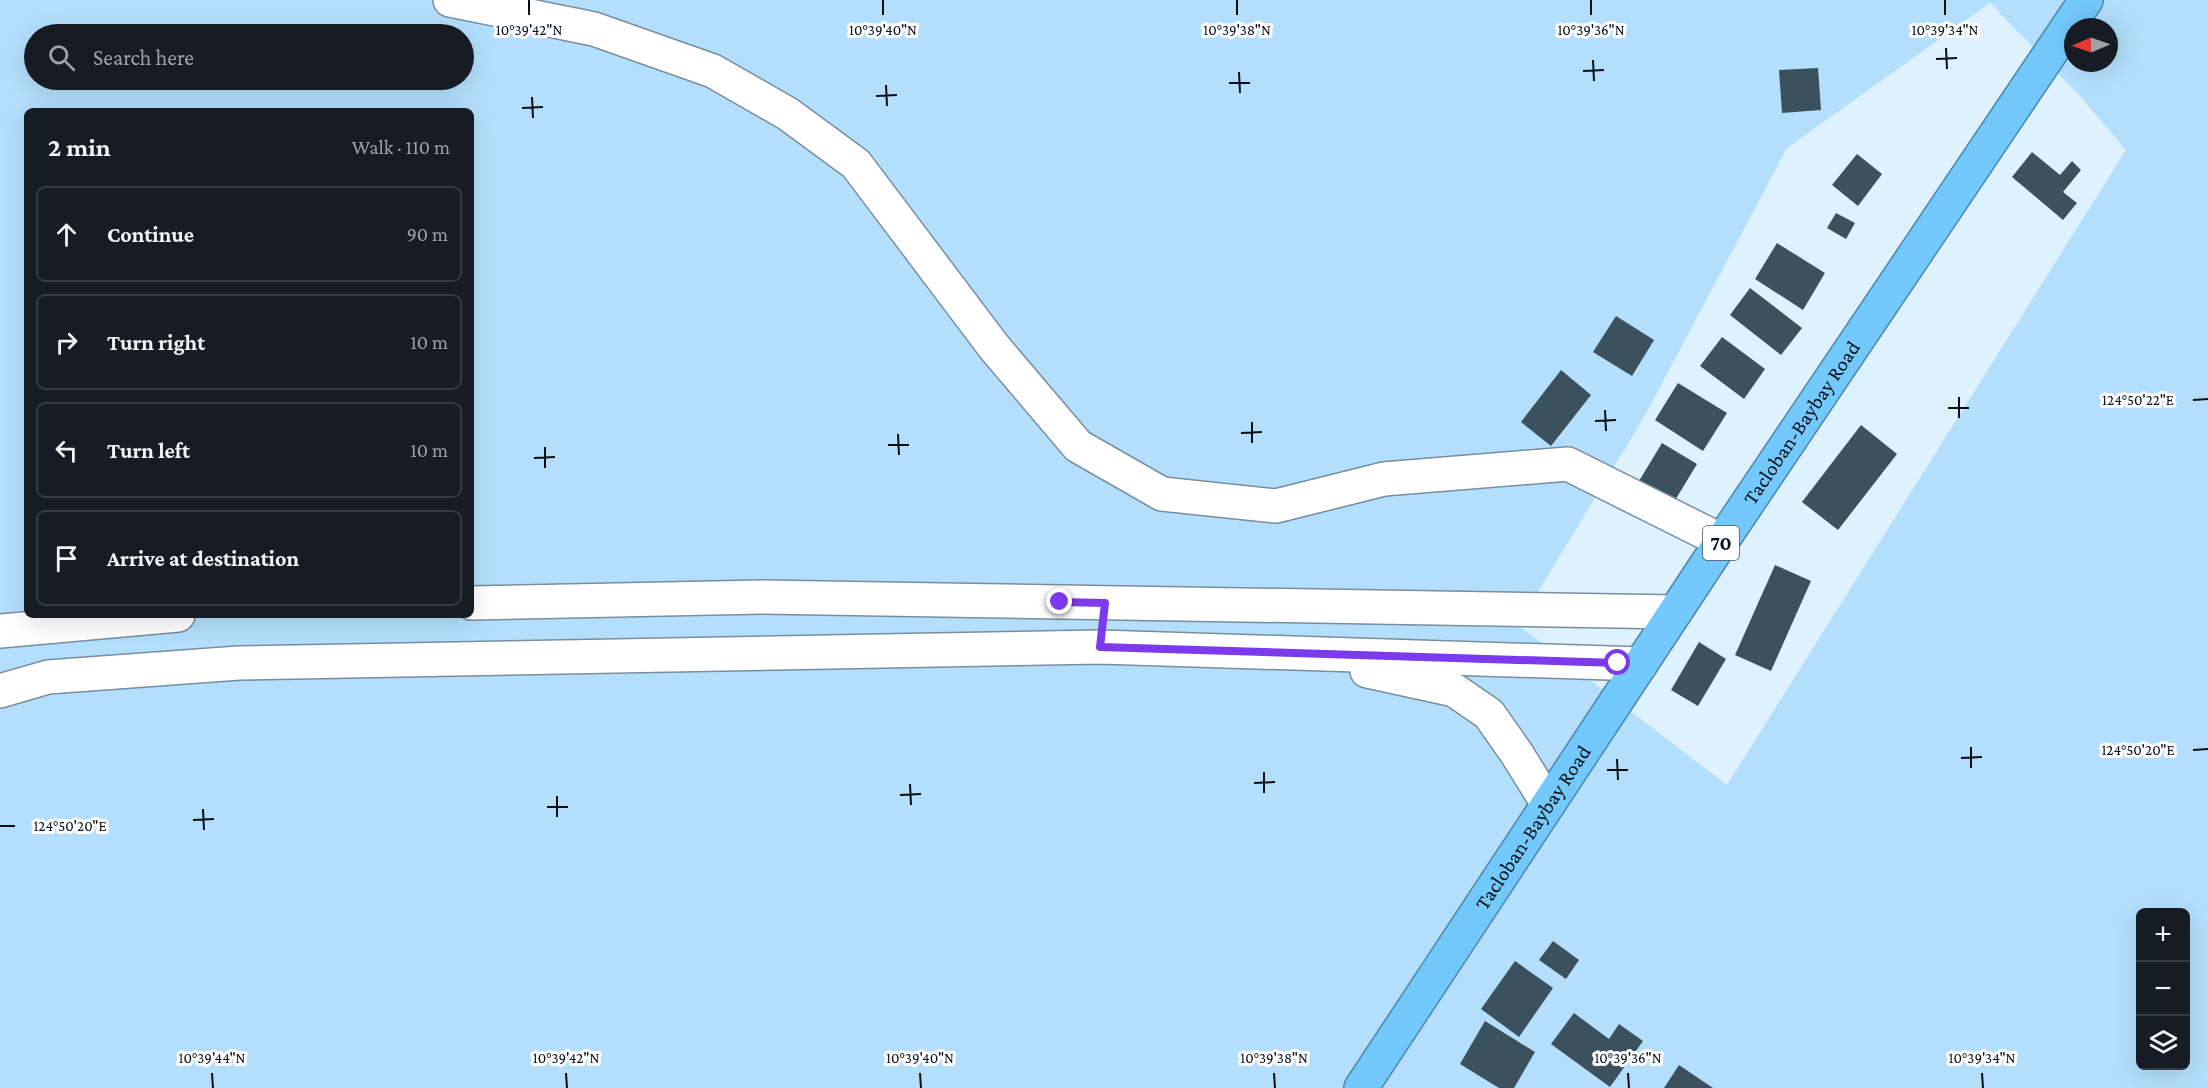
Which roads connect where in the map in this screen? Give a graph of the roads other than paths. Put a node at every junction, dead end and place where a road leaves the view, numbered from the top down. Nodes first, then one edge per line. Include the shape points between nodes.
1 (450, 0) edge
2 (2086, 0) edge
3 (1722, 541) junction
4 (474, 603) edge
5 (1105, 603) junction
6 (1675, 612) junction
7 (145, 618) edge
8 (0, 631) edge
9 (1100, 647) junction
10 (1289, 653) junction
11 (1641, 664) junction
12 (0, 691) edge
13 (1548, 804) junction
14 (1361, 1088) edge

1 - 3 street via 594,29 713,71 788,114 856,164 994,347 1078,446 1162,494 1276,506 1384,479 1568,464
2 - 3 highway, Tacloban-Baybay Road / 70
3 - 6 highway, Tacloban-Baybay Road / 70
4 - 5 street via 762,597
5 - 6 street
5 - 9 street
6 - 11 highway, Tacloban-Baybay Road / 70
7 - 8 street
9 - 10 street
9 - 12 street via 239,663 48,676
10 - 11 street
10 - 13 street via 1454,690 1489,714
11 - 13 highway, Tacloban-Baybay Road / 70
13 - 14 highway, Tacloban-Baybay Road / 70

